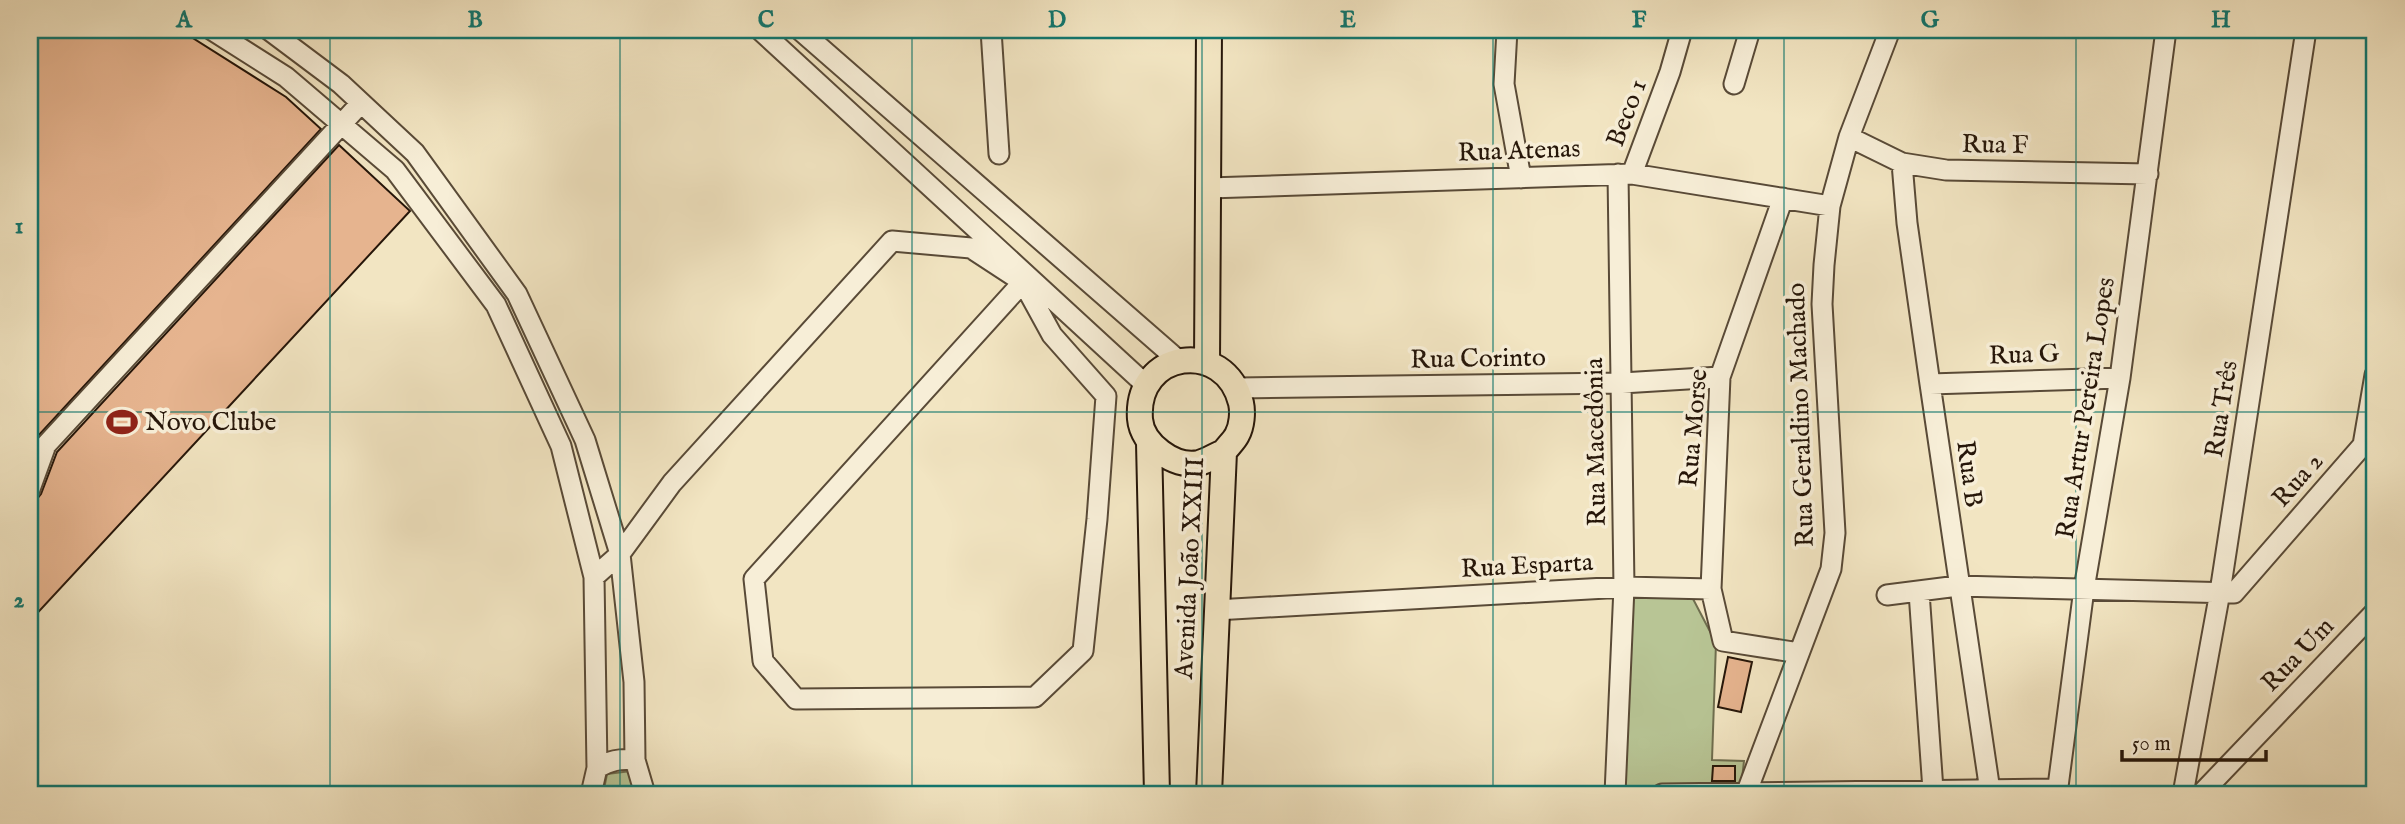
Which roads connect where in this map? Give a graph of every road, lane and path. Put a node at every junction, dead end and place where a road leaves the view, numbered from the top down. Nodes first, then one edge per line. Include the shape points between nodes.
1 (212, 30) edge
2 (269, 30) edge
3 (760, 30) edge
4 (800, 30) edge
5 (991, 30) edge
6 (1209, 30) edge
7 (1507, 30) edge
8 (1682, 30) edge
9 (1750, 30) edge
10 (2165, 30) edge
11 (2306, 30) edge
12 (1884, 31) edge
13 (1734, 84) dead end
14 (361, 103) junction
15 (341, 124) junction
16 (1849, 137) junction
17 (999, 154) dead end
18 (1902, 163) junction
19 (1625, 174) junction
20 (2148, 174) junction
21 (1521, 178) junction
22 (1209, 188) junction
23 (1783, 198) junction
24 (1830, 206) junction
25 (1023, 282) junction
26 (517, 294) junction
27 (496, 305) junction
28 (1178, 360) junction
29 (1207, 362) junction
30 (2375, 375) edge
31 (1720, 377) junction
32 (2120, 378) junction
33 (1622, 383) junction
34 (1146, 384) junction
35 (1930, 384) junction
36 (1238, 388) junction
37 (1149, 443) junction
38 (2369, 448) edge
39 (1224, 452) junction
40 (30, 489) edge
41 (620, 554) junction
42 (594, 577) junction
43 (1958, 586) junction
44 (1624, 587) junction
45 (1711, 589) junction
46 (2084, 589) junction
47 (1919, 592) junction
48 (2220, 592) junction
49 (1887, 596) dead end
50 (1216, 610) junction
51 (2375, 612) edge
52 (1799, 653) junction
53 (635, 760) junction
54 (597, 768) junction
55 (1933, 790) junction
56 (1990, 791) junction
57 (2057, 791) edge
58 (1747, 793) edge
59 (591, 794) edge
60 (645, 794) edge
61 (1157, 794) edge
62 (1209, 794) edge
63 (1615, 794) edge
64 (1662, 794) edge
65 (2183, 794) edge
66 (2201, 794) edge

1 - 15 street via 286,77
2 - 14 street
3 - 34 street
4 - 28 street
5 - 17 street
6 - 22 main road
7 - 21 street via 1504,84
8 - 19 street, Beco 1 via 1670,72
9 - 13 street
10 - 20 street, Rua Artur Pereira Lopes
11 - 48 street, Rua Três
12 - 16 street, Rua Geraldino Machado
14 - 15 street
14 - 26 street via 415,153
15 - 27 street via 395,170
15 - 40 street via 46,445
16 - 18 street, Rua F
16 - 24 street, Rua Geraldino Machado
18 - 20 street, Rua F via 1946,170
18 - 35 street, Rua B
19 - 21 street, Rua Atenas
19 - 23 street, Rua Atenas
19 - 33 street, Rua Macedônia
20 - 32 street, Rua Artur Pereira Lopes
21 - 22 street, Rua Atenas
22 - 29 main road
23 - 24 street, Rua Atenas
23 - 31 street, Rua Morse
24 - 52 street, Rua Geraldino Machado via 1822,304 1835,533 1831,569
25 - 25 street via 1052,335 1107,396 1083,651 1035,697 796,699 763,661 754,579
25 - 41 street via 971,248 892,241 672,483
26 - 27 street
26 - 41 street via 585,440
27 - 42 street via 561,446
28 - 29 main road
28 - 34 main road via 1157,370
29 - 36 main road via 1225,372
30 - 38 street, Rua 2
31 - 33 street, Rua Corinto
31 - 45 street, Rua Morse
32 - 35 street, Rua G
32 - 46 street, Rua Artur Pereira Lopes
33 - 36 street, Rua Corinto
33 - 44 street, Rua Macedônia
34 - 37 main road via 1139,404 1140,424
35 - 43 street, Rua B
36 - 39 main road, Avenida João XXIII via 1243,411 1238,433
37 - 39 main road via 1171,459 1198,463
37 - 61 main road, Avenida João XXIII
38 - 48 street, Rua 2 via 2234,593
39 - 50 main road, Avenida João XXIII
41 - 42 street
41 - 53 street via 634,682
42 - 54 street
43 - 46 street
43 - 47 street
43 - 56 street, Rua B
44 - 45 street, Rua Esparta
44 - 50 street, Rua Esparta
44 - 63 street, Rua Macedônia
45 - 52 street via 1724,641
46 - 48 street
46 - 57 street, Rua Artur Pereira Lopes
47 - 49 street
47 - 55 street
48 - 65 street, Rua Três
50 - 62 main road, Avenida João XXIII
51 - 66 street, Rua Um
52 - 58 street, Rua Geraldino Machado
53 - 54 street via 612,760
53 - 60 street
54 - 59 street
55 - 56 street
55 - 58 street
56 - 57 street
58 - 64 street

